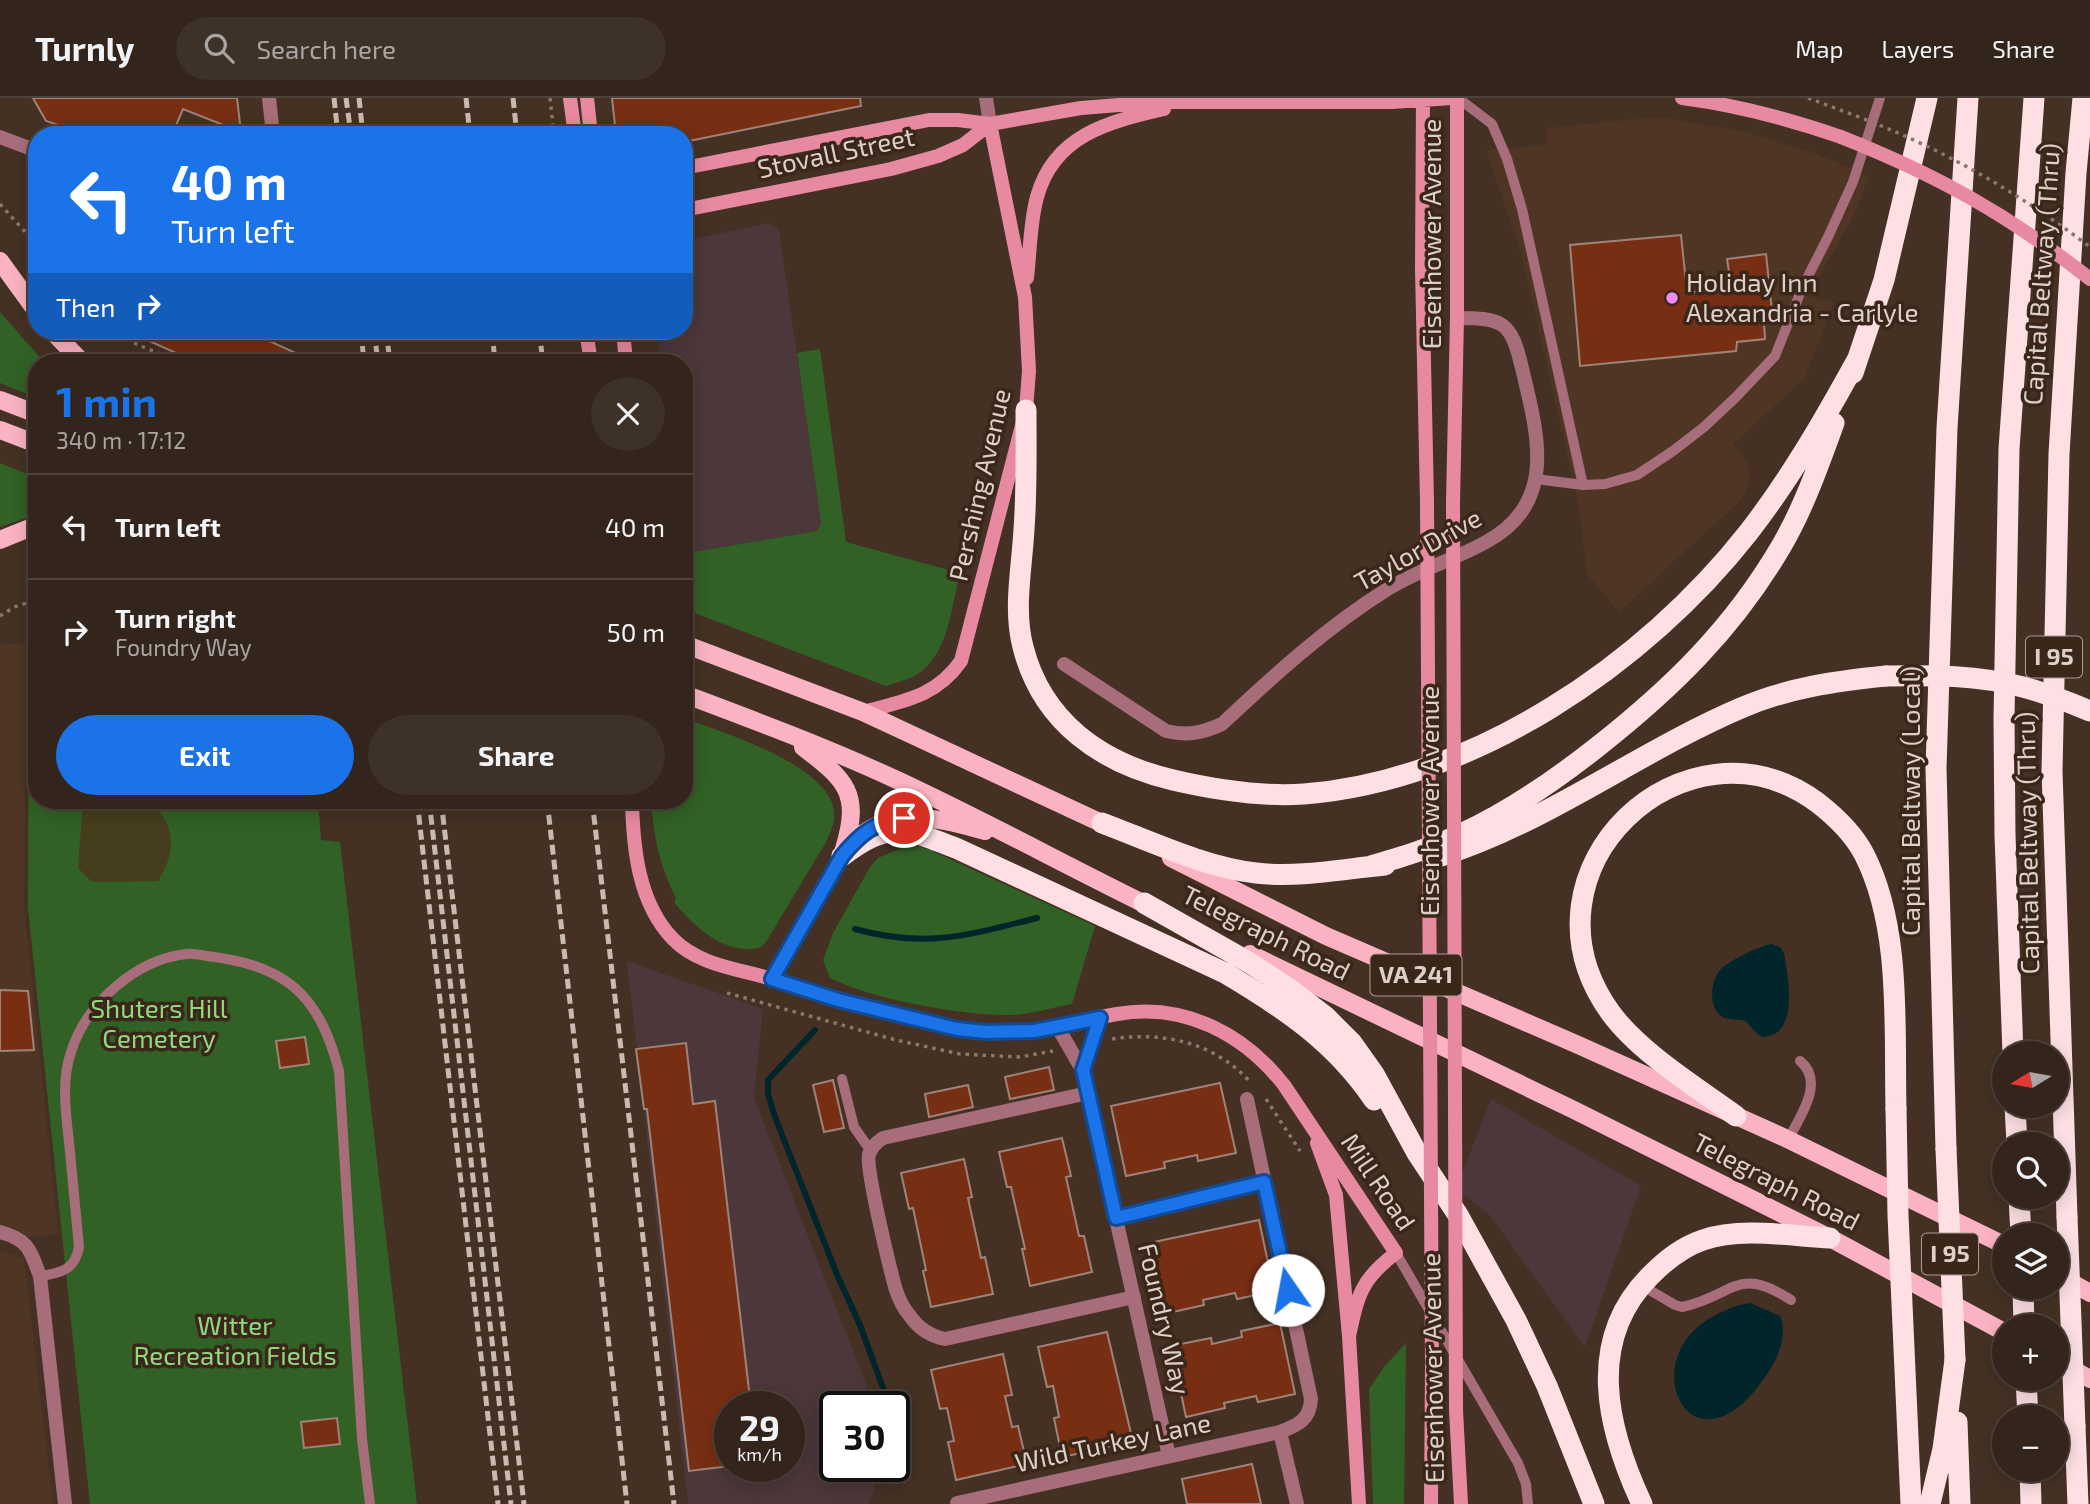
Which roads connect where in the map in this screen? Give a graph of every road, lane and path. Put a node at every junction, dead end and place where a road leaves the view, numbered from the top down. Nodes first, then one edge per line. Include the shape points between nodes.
1 (269, 98) edge
2 (550, 98) edge
3 (570, 98) edge
4 (587, 98) edge
5 (986, 98) edge
6 (1456, 98) edge
7 (1682, 98) edge
8 (1808, 98) edge
9 (1880, 98) edge
10 (1927, 98) edge
11 (1968, 98) edge
12 (2034, 98) edge
13 (2083, 98) edge
14 (1423, 99) edge
15 (1191, 103) junction
16 (990, 124) junction
17 (272, 126) edge
18 (553, 126) edge
19 (574, 126) edge
20 (590, 126) edge
21 (0, 137) edge
22 (28, 148) edge
23 (693, 166) edge
24 (0, 204) edge
25 (693, 208) edge
26 (28, 235) edge
27 (2090, 247) edge
28 (0, 261) edge
29 (2090, 279) edge
30 (1025, 297) junction
31 (28, 300) edge
32 (1457, 318) junction
33 (61, 340) edge
34 (131, 340) edge
35 (74, 354) edge
36 (160, 354) edge
37 (1857, 360) junction
38 (0, 400) edge
39 (1026, 410) junction
40 (28, 411) edge
41 (0, 430) edge
42 (28, 441) edge
43 (1536, 480) junction
44 (1583, 485) junction
45 (28, 529) edge
46 (0, 540) edge
47 (28, 603) edge
48 (0, 616) edge
49 (693, 647) edge
50 (1064, 664) dead end
51 (693, 697) edge
52 (2090, 711) edge
53 (863, 712) junction
54 (784, 732) junction
55 (632, 809) edge
56 (1102, 823) junction
57 (1026, 842) junction
58 (842, 856) junction
59 (1371, 866) junction
60 (1144, 903) junction
61 (772, 979) junction
62 (727, 993) dead end
63 (1100, 1018) junction
64 (1058, 1026) junction
65 (2013, 1041) edge
66 (1092, 1042) junction
67 (1070, 1048) junction
68 (1800, 1061) dead end
69 (1083, 1070) junction
70 (842, 1079) dead end
71 (1088, 1093) junction
72 (1251, 1093) joint
73 (1264, 1097) dead end
74 (1736, 1116) junction
75 (1311, 1125) junction
76 (1788, 1140) junction
77 (871, 1151) junction
78 (1301, 1152) dead end
79 (1417, 1153) junction
80 (1264, 1182) junction
81 (1116, 1218) junction
82 (0, 1232) edge
83 (1830, 1238) junction
84 (1992, 1239) edge
85 (1396, 1253) junction
86 (40, 1276) junction
87 (2069, 1281) edge
88 (1641, 1285) junction
89 (2090, 1293) edge
90 (1133, 1297) junction
91 (1791, 1300) dead end
92 (1992, 1326) edge
93 (1349, 1336) junction
94 (1955, 1360) junction
95 (2069, 1367) edge
96 (2090, 1379) edge
97 (1280, 1432) junction
98 (1169, 1456) junction
99 (2030, 1482) edge
100 (1006, 1498) edge
101 (957, 1503) edge
102 (65, 1504) edge
103 (370, 1504) edge
104 (1297, 1504) edge
105 (1359, 1504) edge
106 (1431, 1504) edge
107 (1461, 1504) edge
108 (1528, 1504) edge
109 (1594, 1504) edge
110 (1642, 1504) edge
111 (1911, 1504) edge
112 (1930, 1504) edge
113 (1960, 1504) edge
114 (2031, 1504) edge
115 (2078, 1504) edge

1 - 17 street
2 - 18 path
3 - 19 main road
4 - 20 main road
5 - 16 street
6 - 14 main road, Stovall Street
6 - 32 main road, Eisenhower Avenue
6 - 44 lane via 1492,124 1507,159
7 - 29 main road, bridge via 1799,123 1932,176 2048,246
8 - 27 path, bridge via 1896,131 1997,182
9 - 44 lane via 1853,182 1775,356 1704,427 1673,451 1637,475
10 - 37 highway via 1884,279
11 - 94 highway, Capital Beltway (Local) / I 95, bridge via 1947,428 1936,768
12 - 65 highway, Capital Beltway (Thru) / I 95 via 2009,449 2004,796
13 - 115 highway, Capital Beltway (Thru) / I 95, bridge via 2059,454 2052,757
14 - 15 main road, Stovall Street
14 - 106 main road, Eisenhower Avenue, bridge
15 - 16 main road, Stovall Street via 1081,108
15 - 30 main road via 1099,127 1060,155 1037,195
16 - 23 main road, Stovall Street via 929,120
16 - 25 main road, Stovall Street via 963,145 938,156
16 - 30 main road, Pershing Avenue
21 - 22 street
24 - 26 path
28 - 31 main road
30 - 39 main road, Pershing Avenue
32 - 43 street, Taylor Drive via 1495,321 1507,328 1515,341 1538,443
32 - 107 main road, Eisenhower Avenue, bridge via 1453,502 1456,1410
33 - 35 main road
34 - 36 path
37 - 39 highway via 1812,441 1746,536 1710,577 1625,656 1532,718 1448,759 1380,782 1303,794 1238,793 1166,778 1105,754 1052,709 1030,668 1018,623
37 - 59 highway via 1783,544 1749,596 1685,673 1571,767 1508,809 1462,834
38 - 40 main road
39 - 53 main road, Pershing Avenue via 961,662 936,688 917,698
41 - 42 main road
43 - 44 lane
43 - 50 street, Taylor Drive via 1525,506 1508,528 1388,589 1325,634 1222,724 1203,733 1167,732
45 - 46 main road
47 - 48 path
49 - 53 main road, Telegraph Road / VA 241
51 - 54 main road, Telegraph Road / VA 241
52 - 59 highway, bridge via 2004,683 1933,675 1810,686 1742,707 1487,841 1415,862
53 - 56 main road, Telegraph Road / VA 241
54 - 57 main road, Telegraph Road / VA 241
54 - 58 main road via 827,765 848,791 851,820
55 - 61 main road, Mill Road via 645,894 673,939 689,953
56 - 59 highway via 1218,865 1255,873 1303,874
56 - 74 main road, Telegraph Road / VA 241 via 1326,936
57 - 58 main road via 933,819 904,818 867,829
57 - 60 main road, Telegraph Road / VA 241
58 - 61 main road
58 - 79 highway via 876,834 906,831 925,836 1225,973 1300,1020 1330,1047
60 - 79 highway via 1250,963 1325,1016 1374,1074
60 - 83 main road, Telegraph Road / VA 241
61 - 64 main road, Mill Road via 957,1029 1009,1033
62 - 67 path via 960,1054 1020,1057
63 - 64 main road, Mill Road
63 - 66 street
63 - 75 main road, Mill Road via 1149,1011 1180,1014 1224,1031 1266,1062
64 - 67 street, Foundry Way
66 - 69 street
66 - 72 path via 1163,1038 1202,1046 1237,1067
67 - 69 street, Foundry Way
68 - 76 lane via 1809,1075 1810,1094
69 - 71 street, Foundry Way
70 - 77 lane via 854,1127
71 - 77 street via 883,1138
71 - 81 street, Foundry Way
72 - 80 street
73 - 78 path
74 - 76 main road, Telegraph Road / VA 241
74 - 111 highway, bridge via 1626,1032 1595,987 1579,929 1581,897 1590,870 1621,822 1637,806 1679,785 1732,774 1787,785 1838,818 1863,852 1879,891 1889,932
75 - 85 main road, Mill Road
75 - 93 main road, Mill Road via 1336,1195
76 - 84 main road, Telegraph Road / VA 241
77 - 90 street via 873,1188 896,1290 922,1330 945,1339
79 - 109 highway via 1458,1215 1516,1320
80 - 81 lane
80 - 97 street, Wild Turkey Lane via 1311,1399 1305,1421
81 - 90 street, Foundry Way
82 - 86 street via 28,1245
83 - 88 highway via 1747,1233 1704,1239 1666,1260
83 - 92 main road, Telegraph Road / VA 241
85 - 93 main road, Mill Road via 1358,1294
85 - 108 lane via 1518,1463
86 - 102 street
86 - 103 lane via 71,1268 78,1258 66,1079 71,1052 101,1000 151,964 187,953 234,959 274,973 297,990 315,1012 330,1038 339,1072
87 - 89 main road
88 - 91 lane via 1682,1307 1749,1283 1769,1286
88 - 110 highway via 1618,1325 1607,1369 1619,1447
90 - 98 street, Foundry Way
93 - 105 main road, Mill Road
94 - 112 highway
94 - 113 highway, Capital Beltway (Local) / I 95
95 - 96 main road
97 - 98 street, Wild Turkey Lane
97 - 104 street
98 - 100 street, Wild Turkey Lane
99 - 114 highway
100 - 101 street, Wild Turkey Lane

